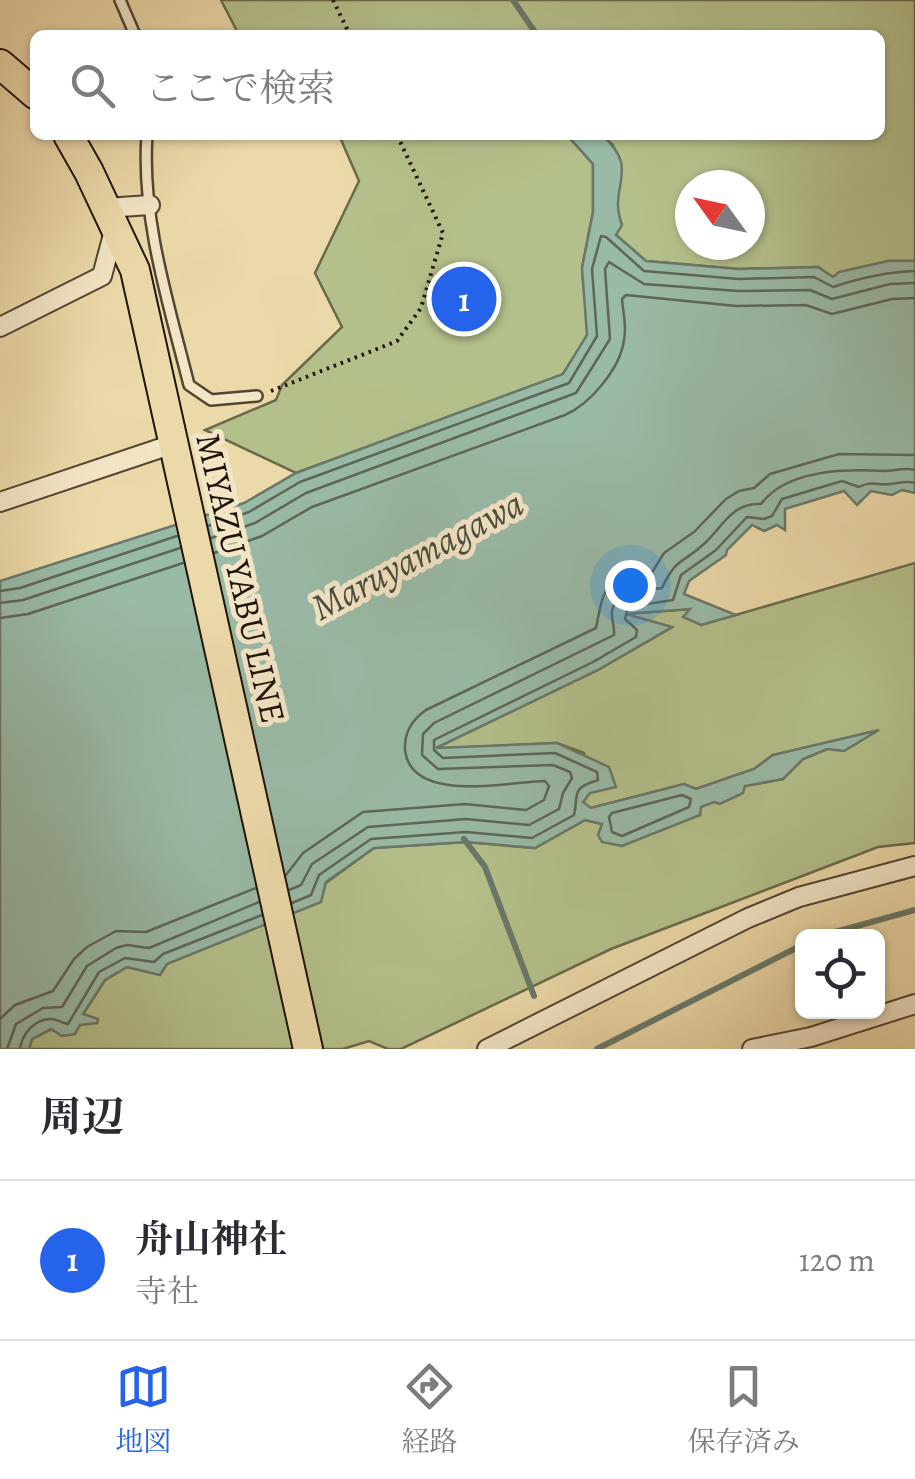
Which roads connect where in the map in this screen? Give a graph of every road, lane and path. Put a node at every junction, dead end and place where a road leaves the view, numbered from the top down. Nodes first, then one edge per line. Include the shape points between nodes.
1 (120, 0) edge
2 (333, 0) edge
3 (133, 30) edge
4 (348, 30) edge
5 (0, 64) edge
6 (30, 90) edge
7 (71, 140) edge
8 (147, 140) edge
9 (399, 140) edge
10 (150, 204) junction
11 (111, 217) junction
12 (0, 328) edge
13 (257, 396) joint
14 (174, 453) junction
15 (0, 502) edge
16 (915, 866) edge
17 (915, 1004) edge
18 (308, 1049) edge
19 (487, 1049) edge
20 (752, 1049) edge

1 - 3 lane
2 - 4 path
5 - 6 main road
7 - 11 main road, MIYAZU YABU LINE
8 - 10 lane
9 - 13 path via 444,233 421,308 397,340
10 - 11 street
10 - 13 lane via 189,385 211,400
11 - 12 street via 102,276
11 - 14 main road, MIYAZU YABU LINE via 135,270
14 - 15 street
14 - 18 main road, MIYAZU YABU LINE
16 - 19 street via 748,918
17 - 20 street

